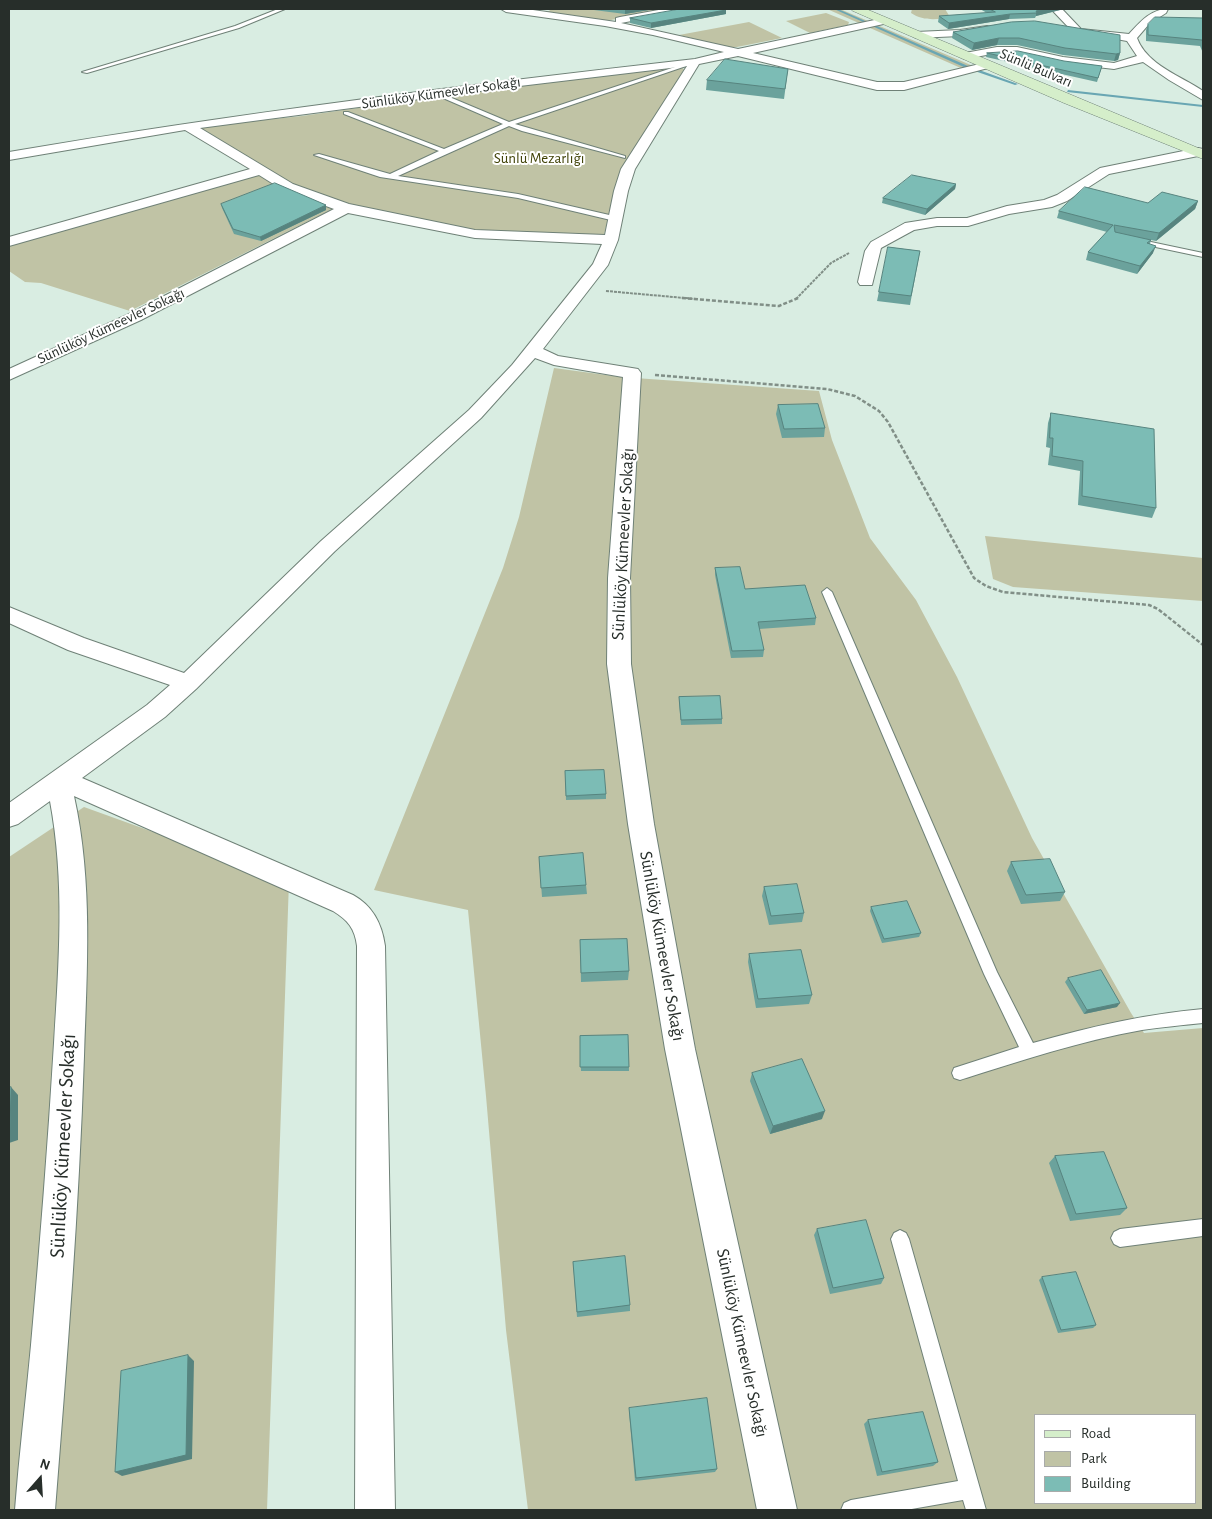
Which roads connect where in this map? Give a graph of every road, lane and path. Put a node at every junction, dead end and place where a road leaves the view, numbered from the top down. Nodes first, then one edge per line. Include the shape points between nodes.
1 (282, 9) edge
2 (506, 9) edge
3 (679, 9) edge
4 (857, 9) edge
5 (1056, 9) edge
6 (1163, 9) edge
7 (884, 21) junction
8 (605, 22) junction
9 (1057, 25) edge
10 (995, 27) edge
11 (1076, 29) junction
12 (916, 35) junction
13 (1132, 38) junction
14 (738, 51) junction
15 (965, 56) junction
16 (1144, 58) junction
17 (695, 62) junction
18 (988, 65) junction
19 (1114, 66) junction
20 (85, 72) dead end
21 (1168, 74) junction
22 (1200, 91) edge
23 (445, 97) dead end
24 (346, 113) dead end
25 (508, 124) junction
26 (187, 126) junction
27 (444, 151) junction
28 (1200, 153) edge
29 (9, 156) edge
30 (317, 156) dead end
31 (623, 157) dead end
32 (259, 170) junction
33 (390, 177) junction
34 (346, 208) junction
35 (615, 219) junction
36 (1126, 238) edge
37 (611, 240) junction
38 (9, 242) edge
39 (872, 251) junction
40 (1203, 255) edge
41 (866, 282) dead end
42 (583, 288) junction
43 (533, 352) junction
44 (632, 374) junction
45 (9, 375) edge
46 (827, 592) dead end
47 (9, 614) edge
48 (1203, 645) edge
49 (188, 683) junction
50 (61, 782) junction
51 (9, 817) edge
52 (1203, 1016) edge
53 (1029, 1052) junction
54 (960, 1073) dead end
55 (1203, 1227) edge
56 (1120, 1238) dead end
57 (900, 1239) dead end
58 (970, 1489) junction
59 (35, 1510) edge
60 (376, 1510) edge
61 (777, 1510) edge
62 (851, 1510) edge
63 (976, 1510) edge

1 - 20 lane via 237,27
2 - 8 street, Sünlüköy Kümeevler Sokağı
3 - 8 street, Sünlüköy Kümeevler Sokağı
4 - 7 main road, Sünlü Bulvarı
5 - 11 street
6 - 13 street via 1145,22
7 - 12 main road, Sünlü Bulvarı
7 - 14 street, Sünlüköy Kümeevler Sokağı
8 - 14 street, Sünlüköy Kümeevler Sokağı
9 - 11 street
10 - 12 street via 960,34
11 - 13 street
12 - 15 main road, Sünlü Bulvarı
13 - 16 street
14 - 17 street, Sünlüköy Kümeevler Sokağı
14 - 18 street, Sünlüköy Kümeevler Sokağı via 837,78 886,87 915,84
15 - 18 main road, Sünlü Bulvarı
15 - 19 street via 1017,50
16 - 19 street
16 - 21 street
17 - 25 lane
17 - 26 street, Sünlüköy Kümeevler Sokağı via 530,80
17 - 35 street via 628,169
18 - 28 main road, Sünlü Bulvarı
19 - 21 street
21 - 22 street
23 - 25 lane
24 - 27 lane
25 - 27 lane
25 - 31 lane
26 - 29 street, Sünlüköy Kümeevler Sokağı
26 - 32 street
27 - 33 lane
28 - 39 street via 1105,170 1047,204 1007,210 968,222 910,226 886,238
30 - 33 lane
32 - 34 street via 295,190
32 - 38 street
33 - 35 lane via 518,196
34 - 37 street via 470,234
34 - 45 street, Sünlüköy Kümeevler Sokağı via 142,313
35 - 37 street
36 - 40 lane
37 - 42 street via 600,265
39 - 41 street
39 - 42 path via 842,256 793,302 779,306
42 - 43 street
43 - 44 street via 554,360
43 - 49 street via 475,414 328,546
44 - 48 path via 809,386 855,396 879,411 888,422 974,578 986,586 1010,593 1149,605
44 - 61 street, Sünlüköy Kümeevler Sokağı via 619,578 619,664 641,824 680,1049
46 - 53 lane via 987,966
47 - 49 street via 76,644
49 - 50 street
50 - 51 street
50 - 59 street, Sünlüköy Kümeevler Sokağı via 71,876 71,999 59,1235
50 - 60 street via 343,903 366,923 371,946
52 - 53 lane via 1111,1029
53 - 54 lane
55 - 56 lane
57 - 58 lane
58 - 62 lane
58 - 63 lane

